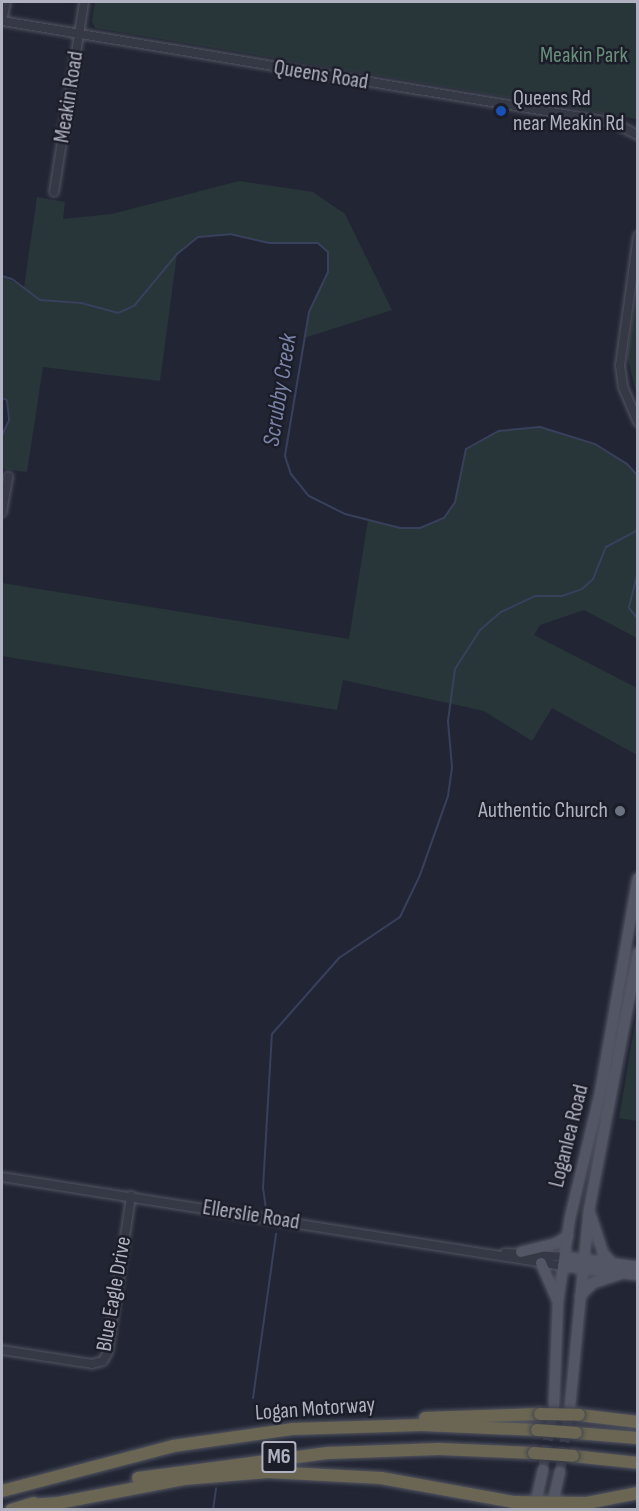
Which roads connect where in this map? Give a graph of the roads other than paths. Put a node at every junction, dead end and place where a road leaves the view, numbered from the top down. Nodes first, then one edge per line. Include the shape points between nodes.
1 (6, 2) edge
2 (84, 2) edge
3 (2, 21) edge
4 (79, 34) junction
5 (638, 135) edge
6 (54, 192) dead end
7 (638, 236) edge
8 (638, 422) edge
9 (8, 477) dead end
10 (2, 513) edge
11 (638, 878) edge
12 (638, 953) edge
13 (2, 1177) edge
14 (131, 1196) junction
15 (590, 1210) junction
16 (568, 1236) junction
17 (521, 1252) junction
18 (501, 1253) junction
19 (564, 1261) junction
20 (542, 1263) junction
21 (612, 1263) junction
22 (583, 1264) junction
23 (638, 1267) edge
24 (621, 1273) junction
25 (638, 1275) edge
26 (580, 1296) junction
27 (558, 1302) junction
28 (2, 1350) edge
29 (554, 1404) tunnel mouth
30 (574, 1411) junction
31 (638, 1422) edge
32 (388, 1425) junction
33 (638, 1438) edge
34 (638, 1463) edge
35 (543, 1470) tunnel mouth
36 (560, 1472) tunnel mouth
37 (2, 1491) edge
38 (638, 1493) edge
39 (596, 1502) junction
40 (28, 1505) junction
41 (516, 1506) edge
42 (535, 1506) edge
43 (552, 1506) edge
44 (11, 1509) edge
45 (581, 1509) edge

1 - 3 street
2 - 4 street, Meakin Road
3 - 4 street, Queens Road
4 - 5 street, Queens Road via 612,122
4 - 6 street, Meakin Road
7 - 8 street via 620,366 623,387
9 - 10 street
11 - 16 main road, Loganlea Road via 600,1093
12 - 15 main road, Loganlea Road
13 - 14 street, Ellerslie Road
14 - 18 street, Ellerslie Road
14 - 28 street, Blue Eagle Drive via 108,1352 103,1361 92,1364
15 - 21 main road via 603,1253
15 - 22 main road, Loganlea Road
16 - 17 main road
16 - 19 main road, Loganlea Road
17 - 18 street, Ellerslie Road
17 - 19 street, Ellerslie Road
18 - 20 street, Ellerslie Road
19 - 20 street, Ellerslie Road
19 - 22 main road
19 - 27 main road, Loganlea Road
20 - 27 main road
21 - 22 main road
21 - 23 main road
22 - 24 main road
22 - 26 main road, Loganlea Road
24 - 25 main road
24 - 26 main road via 593,1283
26 - 30 main road, Loganlea Road
27 - 29 main road, Loganlea Road
30 - 31 highway
30 - 32 highway, bridge via 417,1418
32 - 33 highway, Logan Motorway / M6, bridge
32 - 37 highway, Logan Motorway / M6 via 292,1429 212,1439 130,1456
34 - 40 highway, Logan Motorway / M6, bridge via 534,1453 410,1449 289,1456 163,1473
35 - 42 main road
36 - 43 main road
38 - 39 highway
39 - 43 highway
39 - 45 highway
40 - 41 highway via 195,1478 290,1472 381,1478
40 - 44 highway, Logan Motorway / M6
41 - 42 highway
42 - 43 highway

